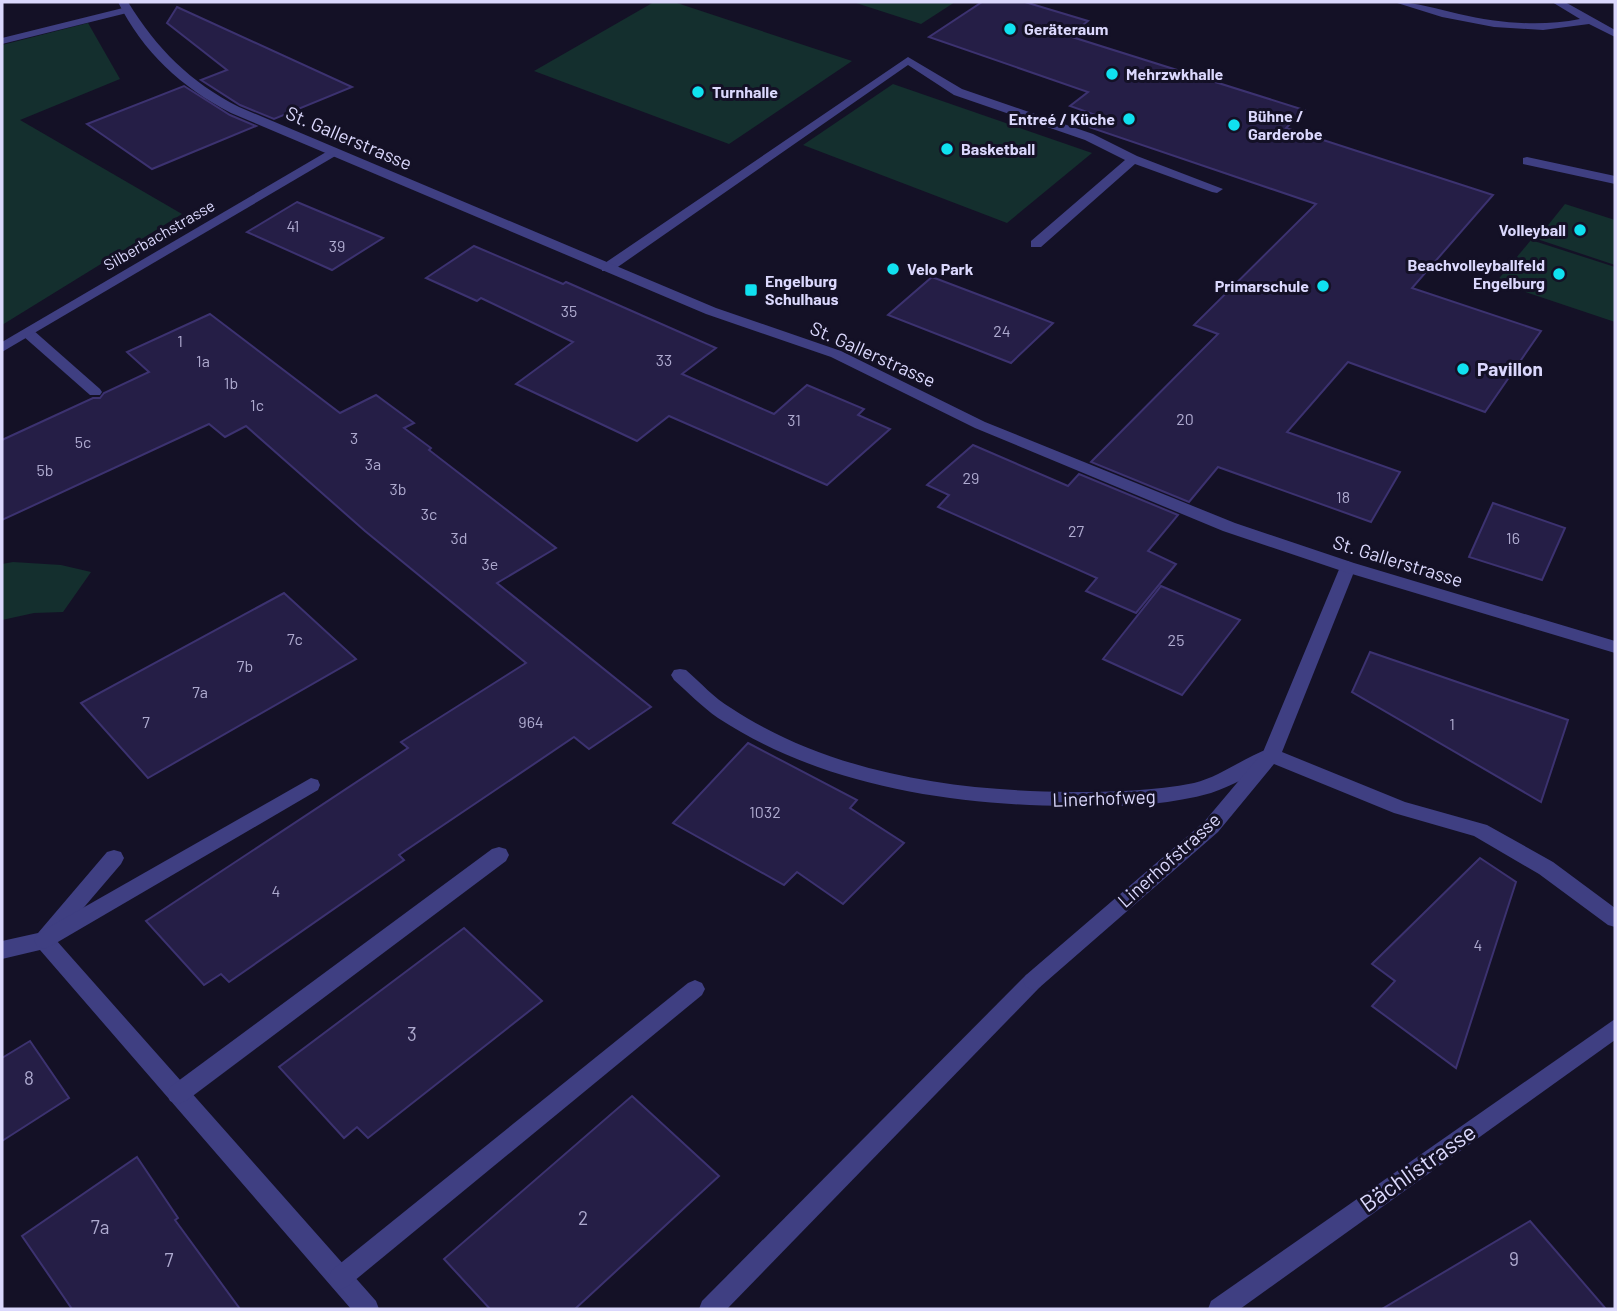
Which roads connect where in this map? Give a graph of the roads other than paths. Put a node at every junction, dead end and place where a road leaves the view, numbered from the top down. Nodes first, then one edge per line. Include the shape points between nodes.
1 (1399, 2) edge
2 (1557, 2) edge
3 (125, 6) edge
4 (1592, 20) junction
5 (1615, 34) edge
6 (2, 41) edge
7 (333, 152) junction
8 (1133, 159) junction
9 (1527, 161) dead end
10 (1615, 180) edge
11 (1217, 190) dead end
12 (1036, 244) dead end
13 (607, 268) junction
14 (28, 333) junction
15 (2, 348) edge
16 (95, 392) dead end
17 (1348, 567) junction
18 (1615, 647) edge
19 (680, 675) dead end
20 (1270, 755) junction
21 (311, 785) dead end
22 (499, 855) dead end
23 (114, 858) dead end
24 (1615, 919) edge
25 (44, 940) junction
26 (2, 950) edge
27 (695, 989) dead end
28 (1615, 1028) edge
29 (178, 1094) junction
30 (340, 1278) junction
31 (367, 1309) edge
32 (711, 1309) edge
33 (1220, 1309) edge

1 - 4 street via 1507,26 1547,27
2 - 4 street
3 - 6 street
3 - 7 street, St. Gallerstrasse via 165,64 205,96
4 - 5 street
7 - 13 street, St. Gallerstrasse
7 - 14 street, Silberbachstrasse
8 - 11 street
8 - 12 street
8 - 13 street via 1089,136 958,92 908,60
9 - 10 street
13 - 17 street, St. Gallerstrasse via 711,312 836,354 980,425 1194,513
14 - 15 street, Silberbachstrasse
14 - 16 street
17 - 18 street, St. Gallerstrasse
17 - 20 street, Linerhofstrasse
19 - 20 street, Linerhofweg via 726,715 814,759 883,781 949,793 1040,800 1155,798 1212,785
20 - 24 street via 1401,808 1480,830 1546,867
20 - 32 street, Linerhofstrasse via 1211,827 1032,981
21 - 25 street
22 - 29 street
23 - 25 street
25 - 26 street
25 - 29 street
27 - 30 street
28 - 33 street, Bächlistrasse
29 - 30 street
30 - 31 street

